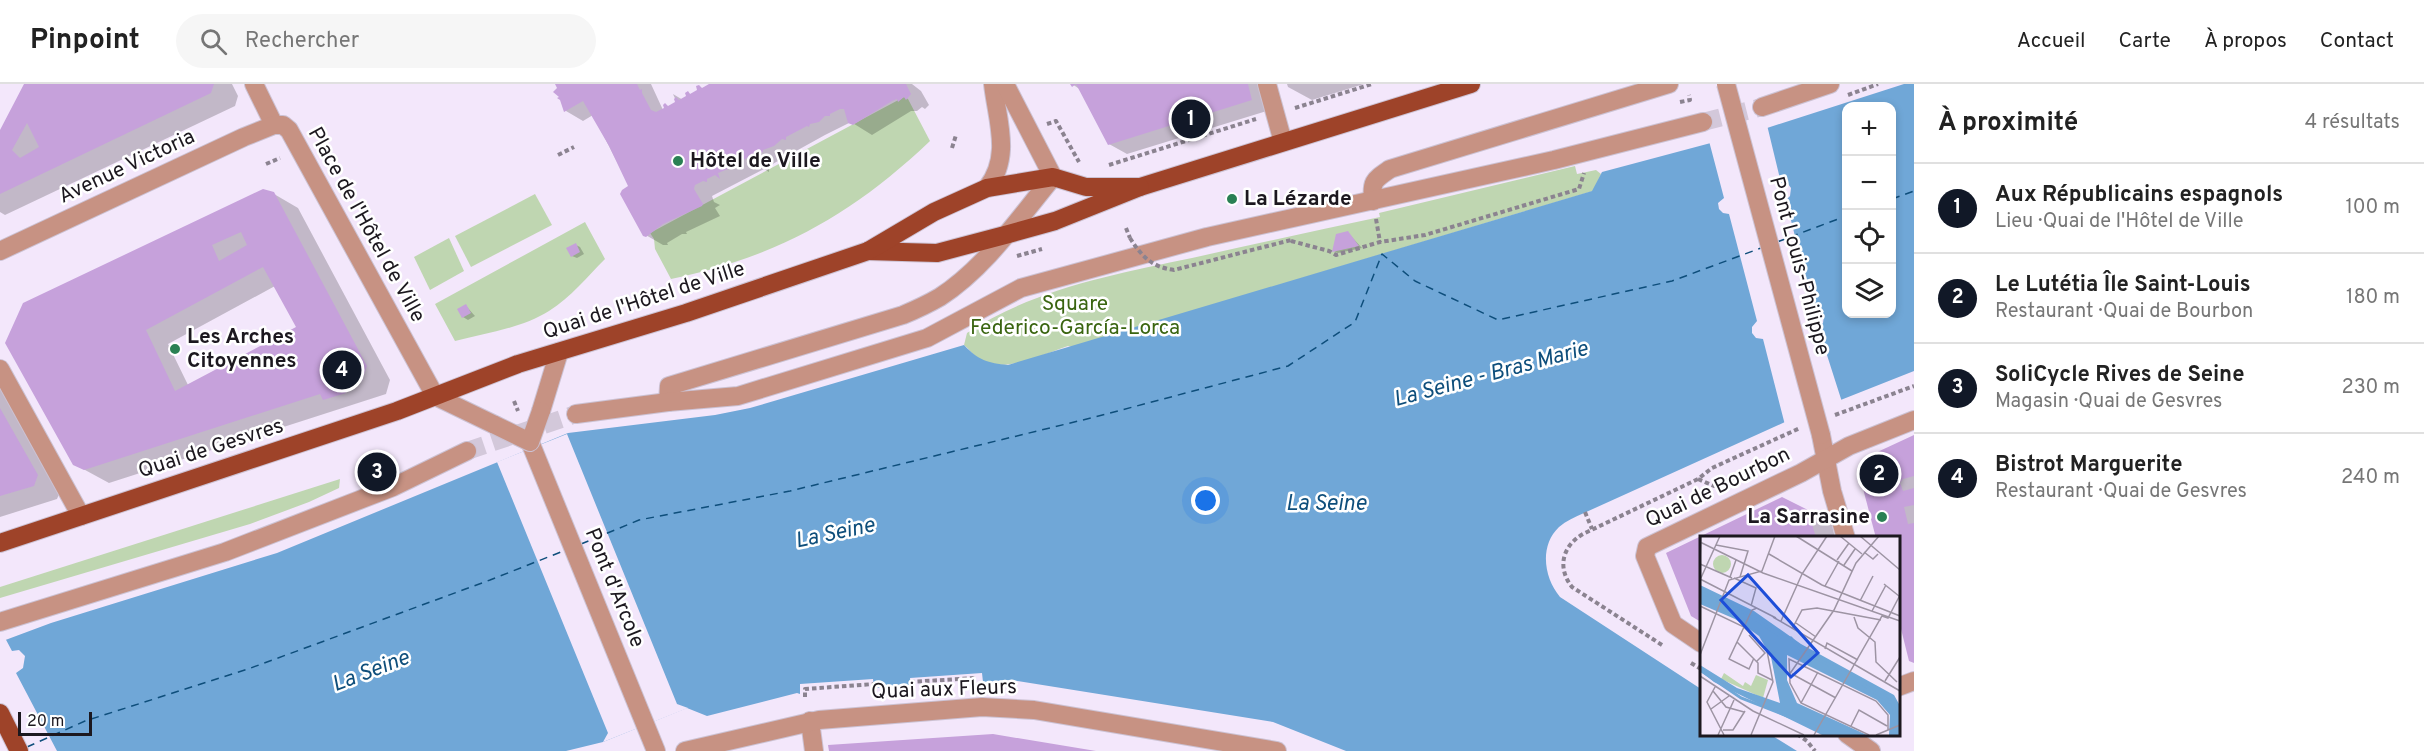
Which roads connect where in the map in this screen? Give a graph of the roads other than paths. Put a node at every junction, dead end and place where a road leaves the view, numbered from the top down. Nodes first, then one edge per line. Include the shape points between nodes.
1 (254, 84) edge
2 (993, 84) edge
3 (1005, 84) edge
4 (1267, 84) edge
5 (1471, 84) edge
6 (1669, 84) edge
7 (1726, 84) edge
8 (1830, 84) edge
9 (1762, 107) tunnel mouth
10 (1703, 122) tunnel mouth
11 (274, 125) junction
12 (1283, 141) junction
13 (1053, 177) junction
14 (1140, 187) junction
15 (987, 188) junction
16 (1373, 201) junction
17 (1005, 235) junction
18 (0, 251) edge
19 (868, 251) junction
20 (559, 352) junction
21 (0, 369) edge
22 (435, 396) junction
23 (668, 402) junction
24 (576, 414) tunnel mouth
25 (1914, 420) edge
26 (530, 442) junction
27 (466, 451) tunnel mouth
28 (1826, 459) junction
29 (81, 516) junction
30 (1845, 536) edge
31 (0, 543) edge
32 (0, 622) edge
33 (1700, 642) edge
34 (1914, 681) edge
35 (1899, 687) edge
36 (0, 713) edge
37 (810, 721) junction
38 (1849, 736) edge
39 (1865, 746) edge
40 (19, 751) edge
41 (656, 751) edge
42 (685, 751) edge
43 (814, 751) edge
44 (1278, 751) edge

1 - 11 street, Place de l'Hôtel de Ville
2 - 15 street via 1001,156 997,176
3 - 13 street
4 - 12 street
5 - 12 main road, Quai de l'Hôtel de Ville
6 - 16 street via 1390,170 1376,178 1371,187
7 - 28 street, Pont Louis-Philippe, bridge
8 - 9 street
10 - 16 street
11 - 18 street, Avenue Victoria
11 - 22 street, Place de l'Hôtel de Ville via 284,124 289,130
12 - 14 main road, Quai de l'Hôtel de Ville
13 - 14 main road, Quai de l'Hôtel de Ville via 1086,187
13 - 15 main road, Quai de l'Hôtel de Ville
13 - 17 street
14 - 17 main road, Quai de l'Hôtel de Ville via 1055,221
15 - 19 main road, Quai de l'Hôtel de Ville via 934,212
16 - 23 street via 1207,237 1022,288 927,338 738,396
17 - 19 main road, Quai de l'Hôtel de Ville via 937,253
17 - 23 street via 985,259 939,298 866,328 669,386
19 - 20 main road, Quai de l'Hôtel de Ville
20 - 22 main road, Quai de l'Hôtel de Ville
20 - 26 street, bridge
21 - 29 street
22 - 26 street, bridge
22 - 29 main road, Quai de Gesvres
23 - 24 street
25 - 28 street, Quai de Bourbon
26 - 41 street, Pont d'Arcole
27 - 32 street via 393,487 225,552
28 - 30 street, Pont Louis-Philippe
28 - 33 street, Quai de Bourbon via 1647,547 1645,556 1673,624
29 - 31 main road, Quai de Gesvres
34 - 35 street
36 - 40 main road
37 - 42 street, Quai aux Fleurs
37 - 43 street
37 - 44 street, Quai aux Fleurs via 1006,707
38 - 39 street

